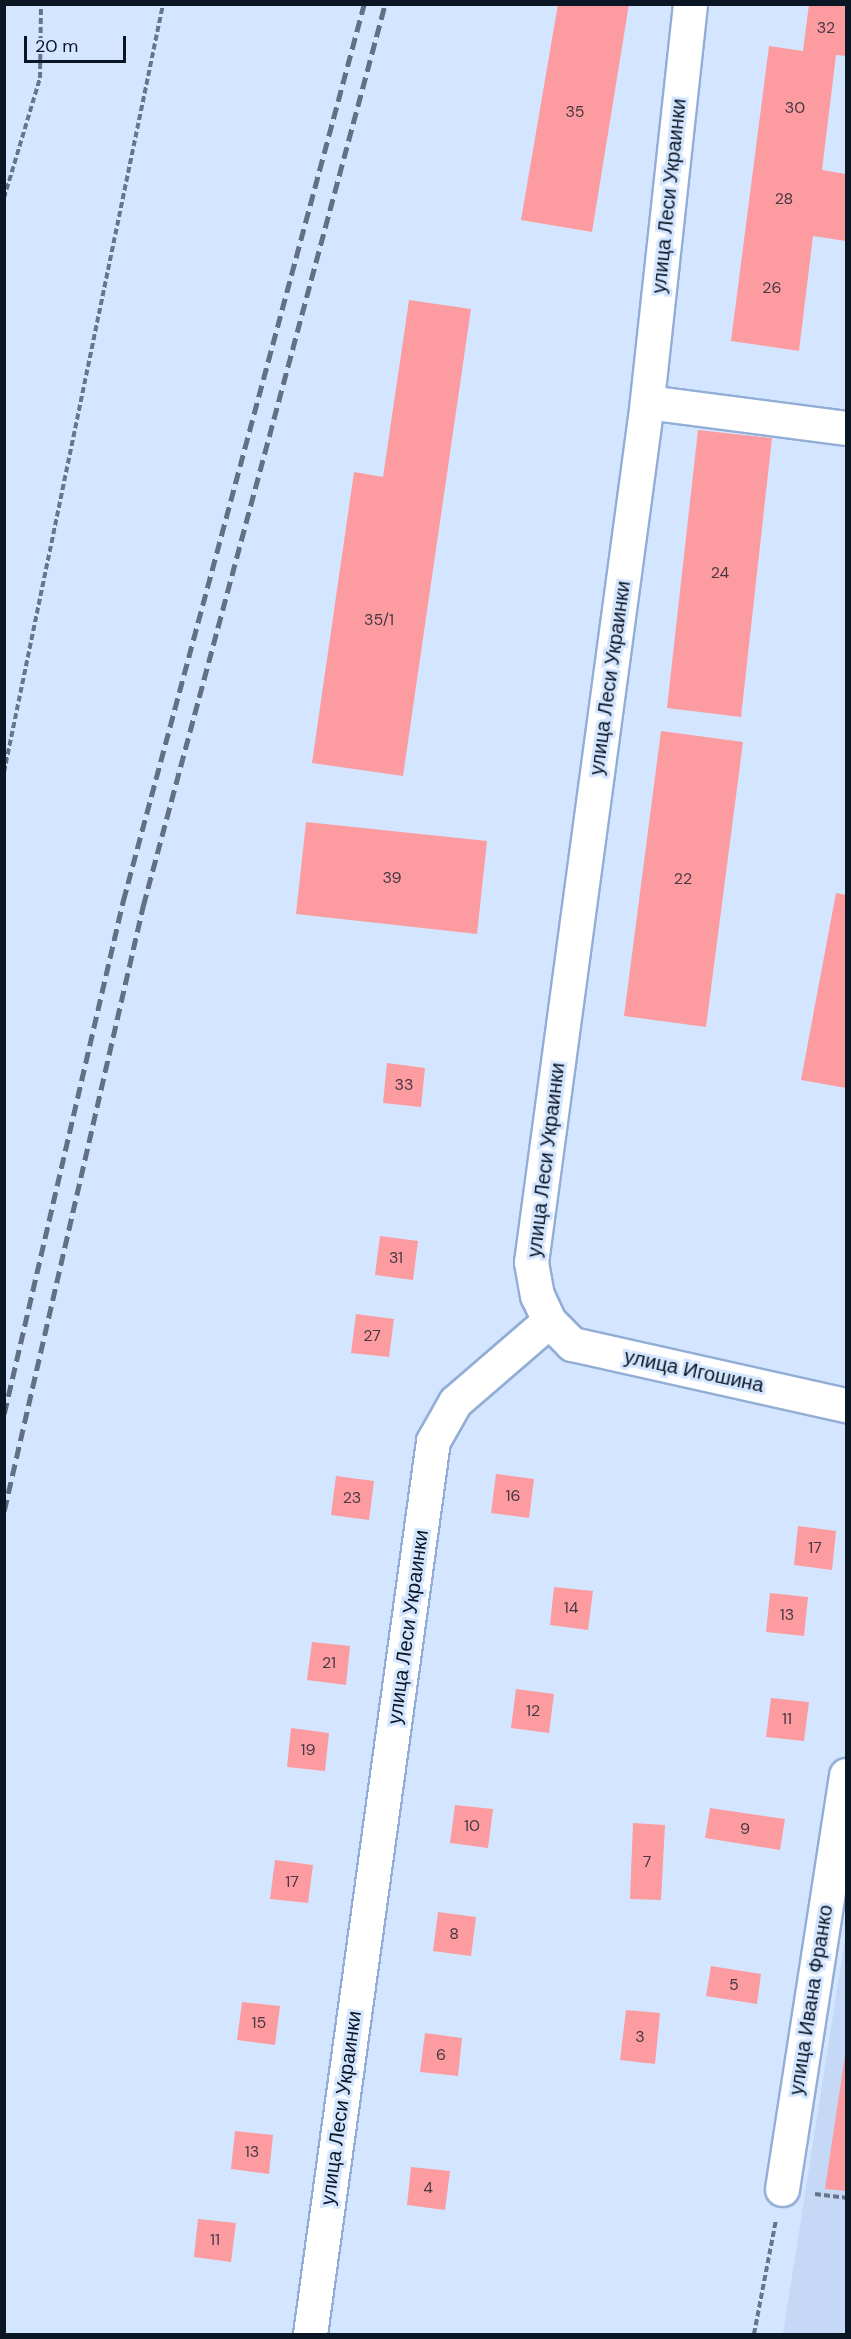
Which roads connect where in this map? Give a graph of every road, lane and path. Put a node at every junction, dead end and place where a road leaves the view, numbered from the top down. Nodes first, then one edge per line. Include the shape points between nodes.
1 (41, 4) edge
2 (163, 4) edge
3 (690, 4) edge
4 (4, 198) edge
5 (647, 402) junction
6 (846, 428) edge
7 (4, 772) edge
8 (549, 1321) junction
9 (846, 1405) edge
10 (846, 1774) edge
11 (782, 2189) joint
12 (310, 2334) edge
13 (754, 2334) edge

1 - 4 path via 40,78
2 - 7 path
3 - 5 street, улица Леси Украинки
5 - 6 street
5 - 8 street, улица Леси Украинки via 531,1262 537,1295
8 - 9 street, улица Игошина via 572,1344
8 - 12 street, улица Леси Украинки via 455,1402 433,1441
10 - 11 street, улица Ивана Франко
11 - 13 path

